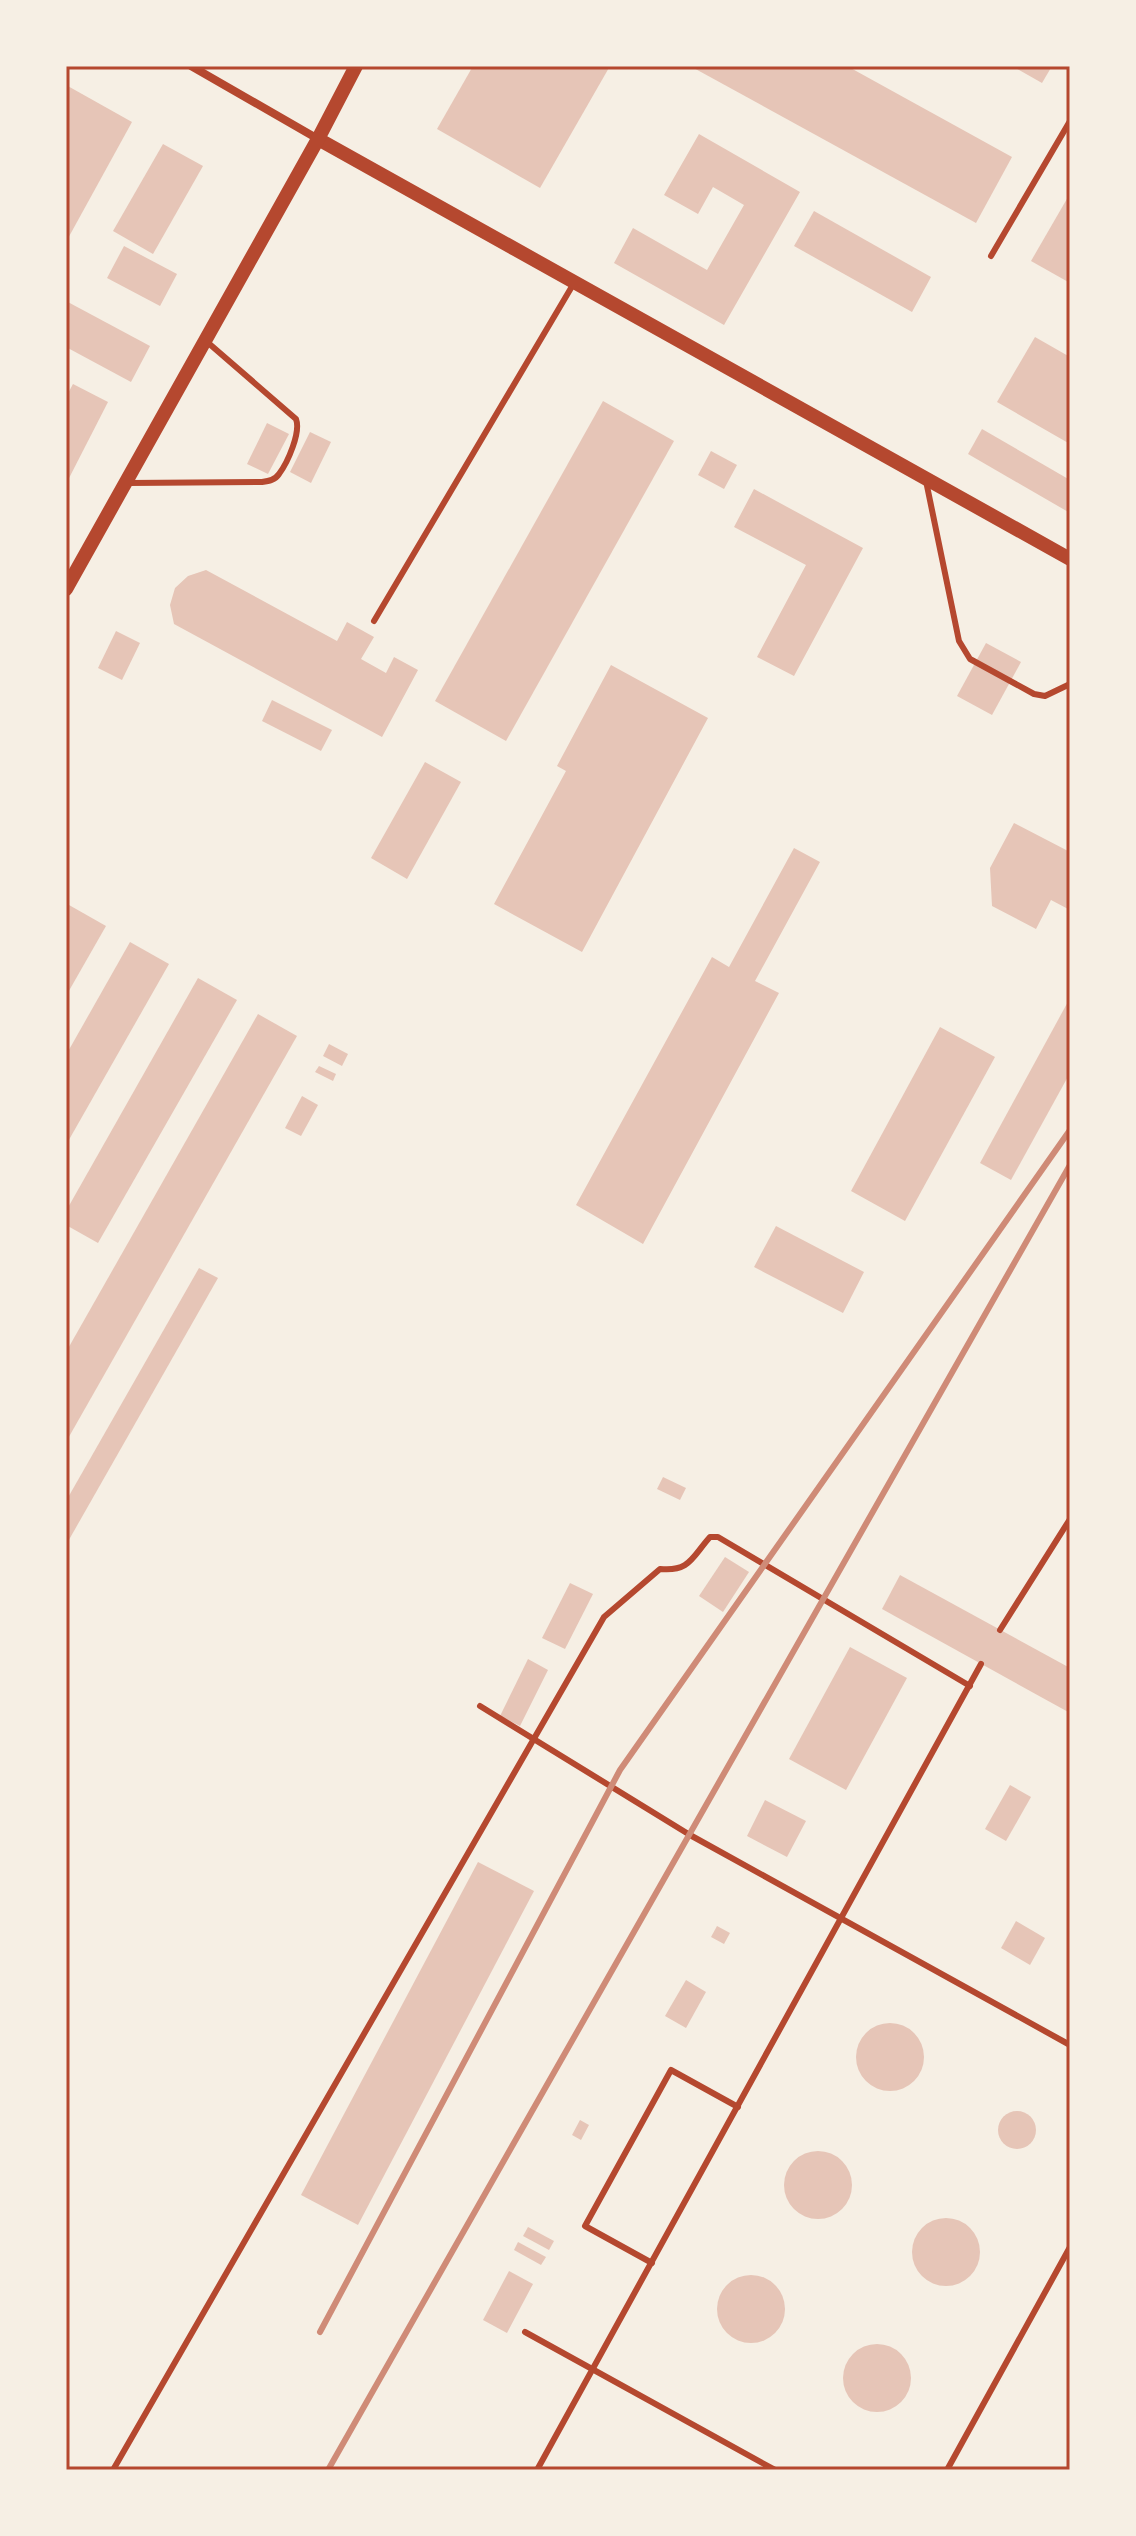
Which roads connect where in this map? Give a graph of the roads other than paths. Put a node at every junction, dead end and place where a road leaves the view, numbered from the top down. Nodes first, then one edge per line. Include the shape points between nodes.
1 (191, 66) edge
2 (356, 66) edge
3 (1070, 121) edge
4 (318, 139) junction
5 (991, 256) dead end
6 (574, 283) junction
7 (206, 341) junction
8 (925, 479) junction
9 (125, 483) junction
10 (1070, 559) edge
11 (66, 589) edge
12 (374, 621) dead end
13 (1070, 684) edge
14 (1070, 1519) edge
15 (1000, 1630) dead end
16 (981, 1664) dead end
17 (970, 1686) junction
18 (480, 1706) dead end
19 (533, 1738) junction
20 (841, 1919) junction
21 (1070, 2045) edge
22 (738, 2107) junction
23 (1070, 2247) edge
24 (652, 2263) junction
25 (525, 2332) dead end
26 (593, 2369) junction
27 (113, 2470) edge
28 (537, 2470) edge
29 (775, 2470) edge
30 (947, 2470) edge

1 - 4 street
2 - 4 street
3 - 5 lane
4 - 6 street
4 - 7 street
6 - 8 street
6 - 12 lane
7 - 9 street
7 - 9 lane via 299,424 280,473 262,482
8 - 10 street
8 - 13 lane via 964,652 1034,694 1045,696
9 - 11 street
14 - 15 lane
16 - 17 lane
17 - 19 lane via 710,1537 686,1566 660,1569 604,1617
17 - 20 lane
18 - 19 lane
19 - 20 lane via 690,1835
19 - 27 lane
20 - 21 lane
20 - 22 lane
22 - 24 lane
22 - 24 lane via 671,2070 585,2226
23 - 30 lane
24 - 26 lane
25 - 26 lane
26 - 28 lane
26 - 29 lane

